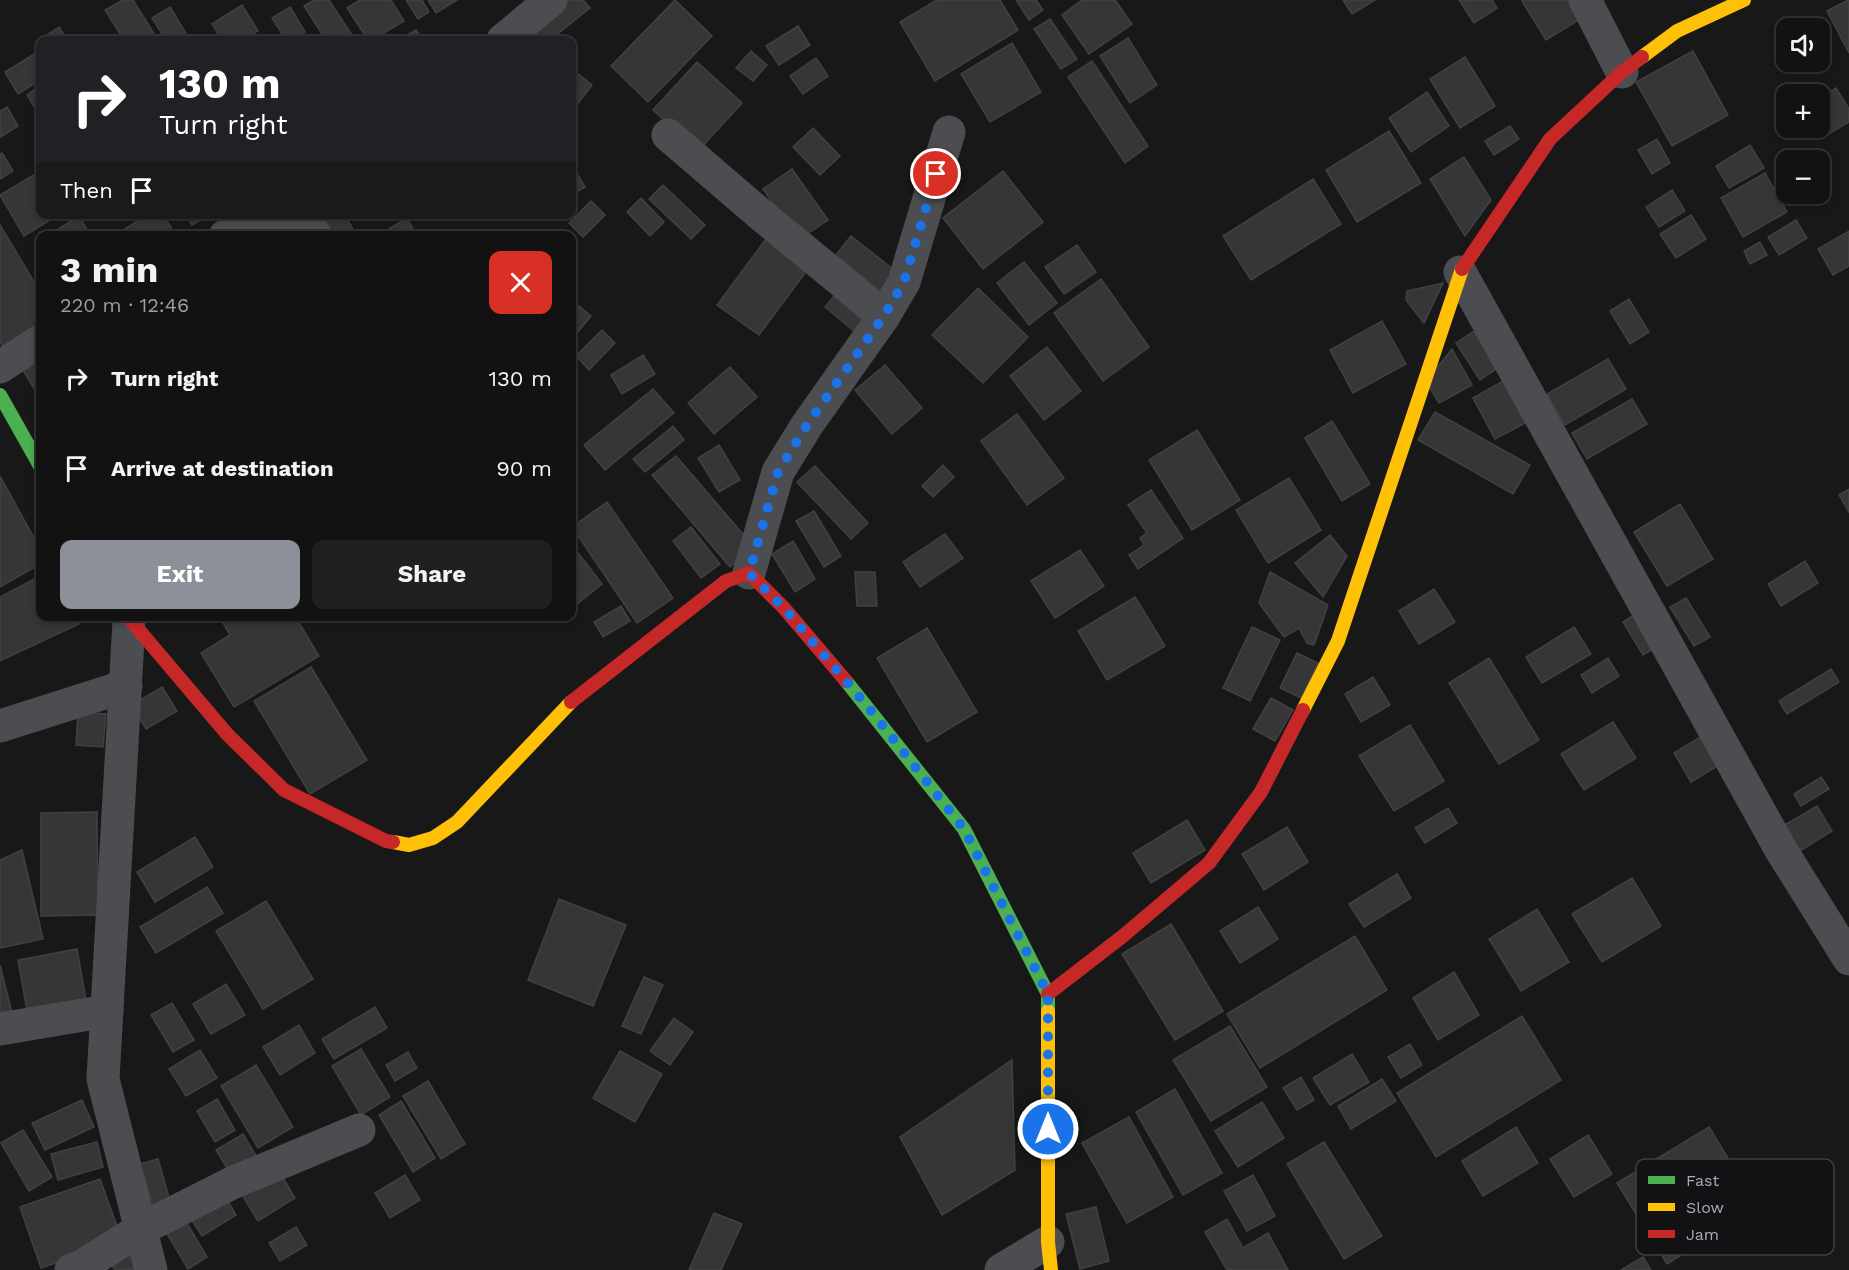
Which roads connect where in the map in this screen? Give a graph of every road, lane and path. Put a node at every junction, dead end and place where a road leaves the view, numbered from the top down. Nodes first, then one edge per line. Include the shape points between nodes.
1 (551, 0) edge
2 (1585, 0) edge
3 (1743, 0) edge
4 (508, 36) edge
5 (1622, 72) junction
6 (949, 132) dead end
7 (668, 135) dead end
8 (280, 219) edge
9 (241, 231) edge
10 (1460, 272) junction
11 (884, 316) junction
12 (36, 343) edge
13 (0, 367) edge
14 (0, 395) edge
15 (36, 459) edge
16 (749, 573) junction
17 (128, 621) edge
18 (130, 621) edge
19 (126, 686) junction
20 (0, 726) edge
21 (1849, 959) edge
22 (1048, 994) junction
23 (107, 1011) junction
24 (0, 1029) edge
25 (359, 1130) dead end
26 (141, 1229) junction
27 (1049, 1256) edge
28 (71, 1270) edge
29 (151, 1270) edge
30 (1002, 1270) edge

1 - 4 street
2 - 5 street
3 - 5 street via 1677,31
5 - 10 street via 1550,139
6 - 11 street via 904,282
7 - 11 street
8 - 9 street
10 - 21 street via 1781,850
10 - 22 street via 1338,641 1262,792 1209,863
11 - 16 street via 778,472
12 - 13 street
14 - 15 street
16 - 18 street via 726,581 575,698 458,822 432,838 409,845 386,841 284,790 227,734
16 - 22 street via 868,707 964,829
17 - 19 street
19 - 20 street
19 - 23 street
22 - 27 street
23 - 24 street
23 - 26 street via 103,1079
25 - 26 street via 232,1183
26 - 28 street
26 - 29 street
27 - 30 street

